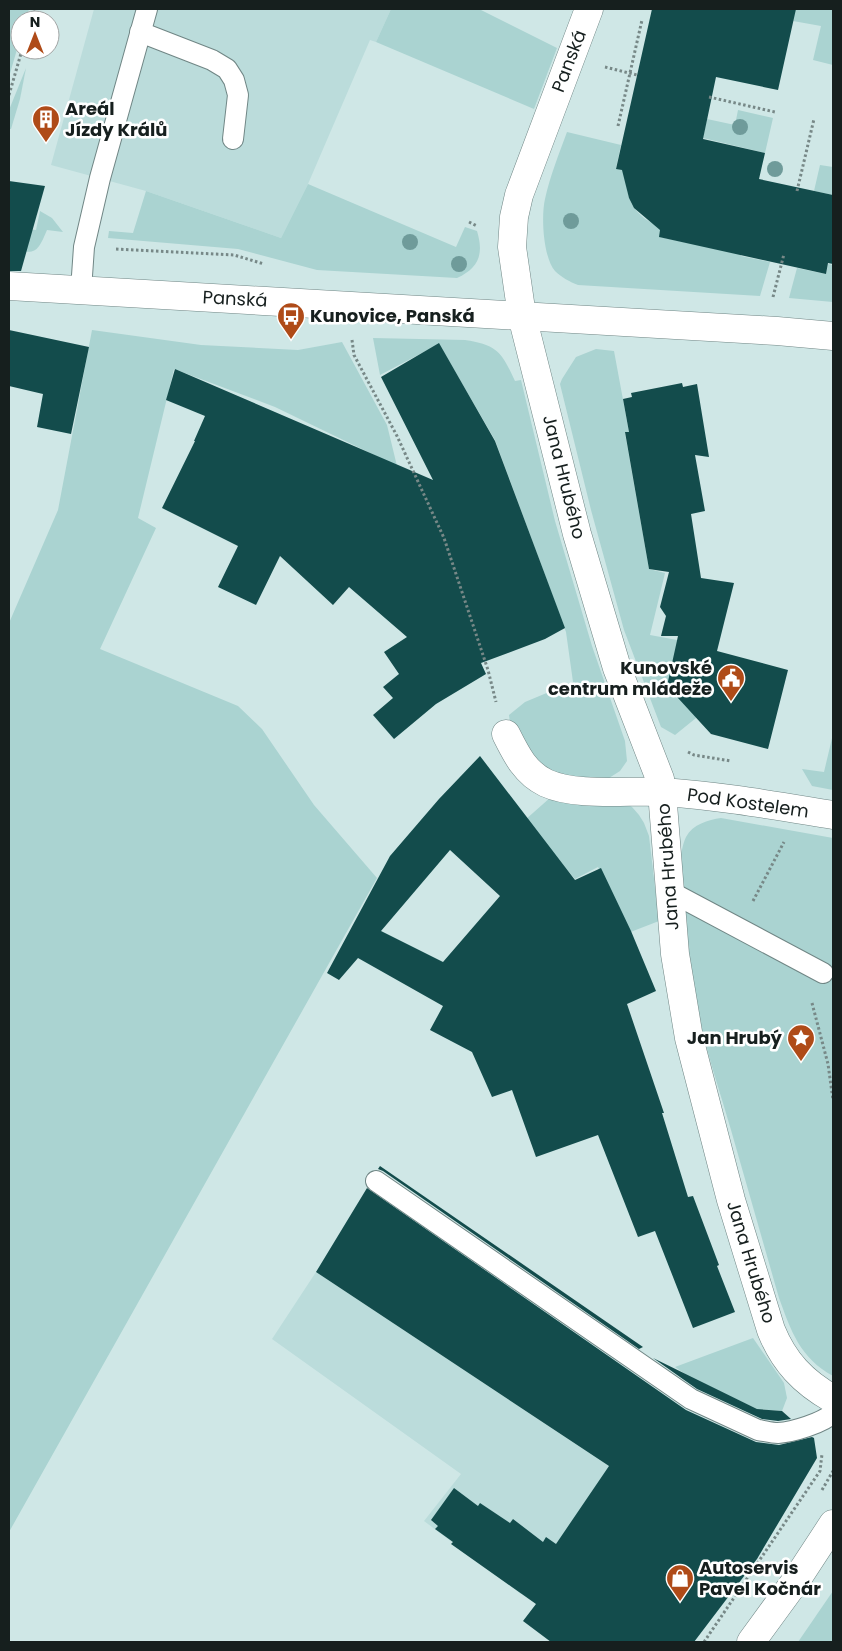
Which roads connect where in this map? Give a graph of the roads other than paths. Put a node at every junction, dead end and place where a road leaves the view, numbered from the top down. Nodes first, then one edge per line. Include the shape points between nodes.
1 (147, 9) edge
2 (589, 9) edge
3 (140, 32) junction
4 (233, 139) dead end
5 (9, 286) edge
6 (81, 290) junction
7 (522, 316) junction
8 (833, 336) edge
9 (506, 734) road end
10 (662, 792) junction
11 (833, 815) edge
12 (670, 891) junction
13 (823, 973) road end
14 (376, 1181) dead end
15 (833, 1398) edge
16 (833, 1413) edge
17 (833, 1524) edge
18 (752, 1642) edge

1 - 3 lane
2 - 7 street, Panská via 526,175 514,217 512,247
3 - 4 lane via 212,60 226,69 234,80 238,95
3 - 6 lane via 84,247
5 - 6 street, Panská
6 - 7 street, Panská
7 - 8 street, Panská
7 - 10 street, Jana Hrubého via 582,552 617,668 648,744
9 - 10 street, Pod Kostelem via 525,767 548,783 573,790
10 - 11 street, Pod Kostelem via 727,798
10 - 12 street, Jana Hrubého
12 - 13 lane
12 - 15 street, Jana Hrubého via 680,988 698,1076 772,1330 780,1351 789,1363 809,1384
14 - 16 lane via 691,1399 758,1430 777,1433 796,1430
17 - 18 street

